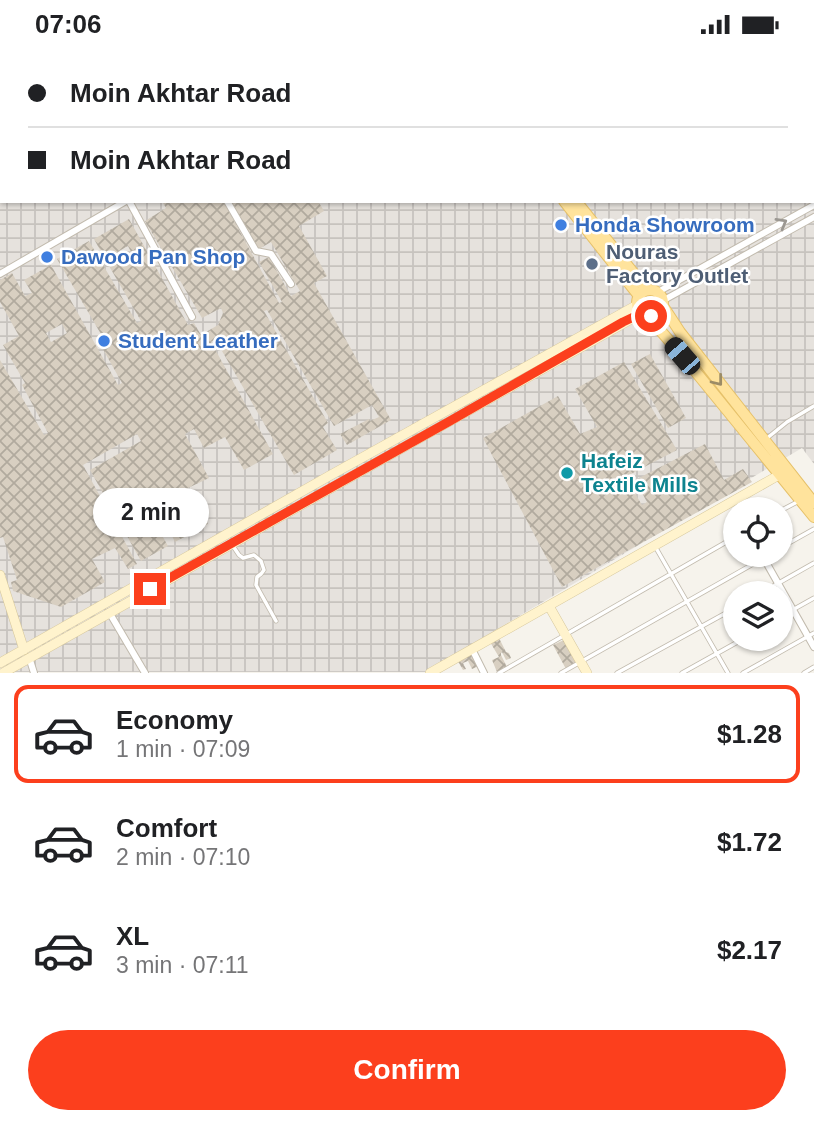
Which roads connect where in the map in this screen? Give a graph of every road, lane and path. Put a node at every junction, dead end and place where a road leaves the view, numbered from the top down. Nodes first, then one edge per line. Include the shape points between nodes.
1 (124, 203) edge
2 (129, 203) edge
3 (228, 203) edge
4 (566, 203) edge
5 (577, 203) edge
6 (814, 205) edge
7 (814, 217) edge
8 (0, 274) edge
9 (291, 284) dead end
10 (650, 302) junction
11 (192, 317) dead end
12 (677, 328) junction
13 (664, 336) junction
14 (814, 406) edge
15 (445, 411) junction
16 (450, 421) junction
17 (760, 444) junction
18 (779, 475) junction
19 (747, 497) edge
20 (800, 500) junction
21 (793, 504) edge
22 (813, 511) edge
23 (723, 512) edge
24 (814, 529) edge
25 (793, 541) edge
26 (232, 544) junction
27 (723, 544) edge
28 (654, 546) junction
29 (814, 563) edge
30 (746, 567) edge
31 (671, 574) junction
32 (0, 575) edge
33 (783, 581) edge
34 (814, 598) edge
35 (686, 602) junction
36 (549, 606) junction
37 (793, 610) joint
38 (109, 612) junction
39 (723, 615) edge
40 (276, 621) dead end
41 (701, 627) junction
42 (811, 634) edge
43 (566, 635) junction
44 (814, 647) edge
45 (472, 649) junction
46 (723, 651) edge
47 (26, 654) junction
48 (717, 654) junction
49 (581, 662) junction
50 (0, 663) edge
51 (814, 667) edge
52 (2, 673) edge
53 (34, 673) edge
54 (145, 673) edge
55 (430, 673) edge
56 (484, 673) edge
57 (499, 673) edge
58 (561, 673) edge
59 (587, 673) edge
60 (617, 673) edge
61 (682, 673) edge
62 (728, 673) edge
63 (743, 673) edge
64 (804, 673) edge

1 - 8 street
2 - 11 street
3 - 9 street via 256,251 271,254
4 - 10 main road
5 - 10 main road
10 -> 6 street
7 - 10 street
10 - 12 main road
10 - 13 main road
10 - 15 main road
10 - 16 main road
12 - 13 main road via 667,327
12 -> 17 main road
13 - 17 main road
14 - 17 lane
15 - 16 main road
15 - 47 main road
16 - 26 main road
17 - 18 main road
17 - 22 main road
18 - 19 main road
18 - 20 main road
20 - 21 lane
20 - 22 main road
23 - 28 main road
24 - 25 lane
26 - 38 main road
26 - 40 lane via 243,558 254,555 261,561 264,569 256,585
27 - 31 lane
28 - 31 lane
28 - 36 main road
29 - 33 lane
30 - 35 lane
31 - 35 lane
31 - 43 lane
32 - 47 main road
34 - 37 lane
35 - 41 lane
35 - 49 lane
36 - 43 main road
36 - 45 main road
37 - 42 street
38 - 47 main road
38 - 54 street
39 - 41 lane
41 - 48 lane
41 - 60 lane
42 - 44 street
42 - 63 lane
43 - 49 main road
43 - 57 lane
45 - 55 main road
45 - 56 street
46 - 48 lane
47 - 50 main road
47 - 52 main road
47 - 53 street
48 - 61 lane
48 - 62 lane
49 - 58 lane
49 - 59 main road
51 - 64 lane

